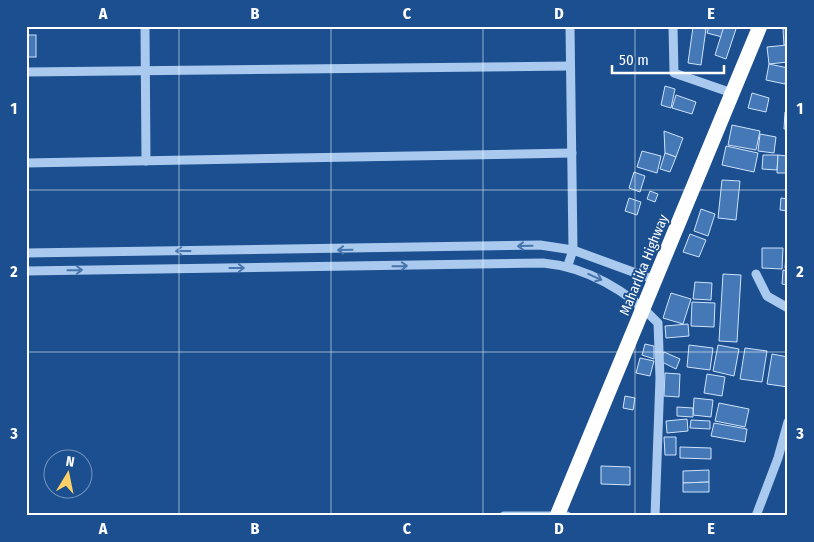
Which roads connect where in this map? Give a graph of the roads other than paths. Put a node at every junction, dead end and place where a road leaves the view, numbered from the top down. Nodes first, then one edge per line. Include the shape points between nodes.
1 (145, 26) edge
2 (570, 26) edge
3 (673, 26) edge
4 (760, 26) edge
5 (570, 66) junction
6 (145, 70) junction
7 (26, 72) edge
8 (732, 93) junction
9 (572, 153) junction
10 (146, 161) junction
11 (26, 163) edge
12 (574, 250) junction
13 (26, 253) edge
14 (568, 265) junction
15 (26, 271) edge
16 (756, 274) dead end
17 (656, 280) junction
18 (644, 308) junction
19 (788, 308) edge
20 (788, 422) edge
21 (778, 458) junction
22 (788, 458) edge
23 (561, 515) edge
24 (504, 516) edge
25 (655, 516) edge
26 (756, 516) edge

1 - 6 street
2 - 5 street
3 - 8 street via 674,73
4 - 8 highway, Maharlika Highway
5 - 6 street
5 - 9 street
6 - 7 street
6 - 10 street
8 - 17 highway, Maharlika Highway
9 - 10 street
9 - 12 street
10 - 11 street
12 -> 13 street via 540,246
12 - 14 street
12 - 17 street
15 -> 14 street
14 -> 18 street via 604,281
16 - 19 street via 766,296
17 - 18 highway, Maharlika Highway
18 - 23 highway, Maharlika Highway
18 - 25 street via 658,323 660,378
20 - 21 street
21 - 22 street
21 - 26 street
23 - 24 street

